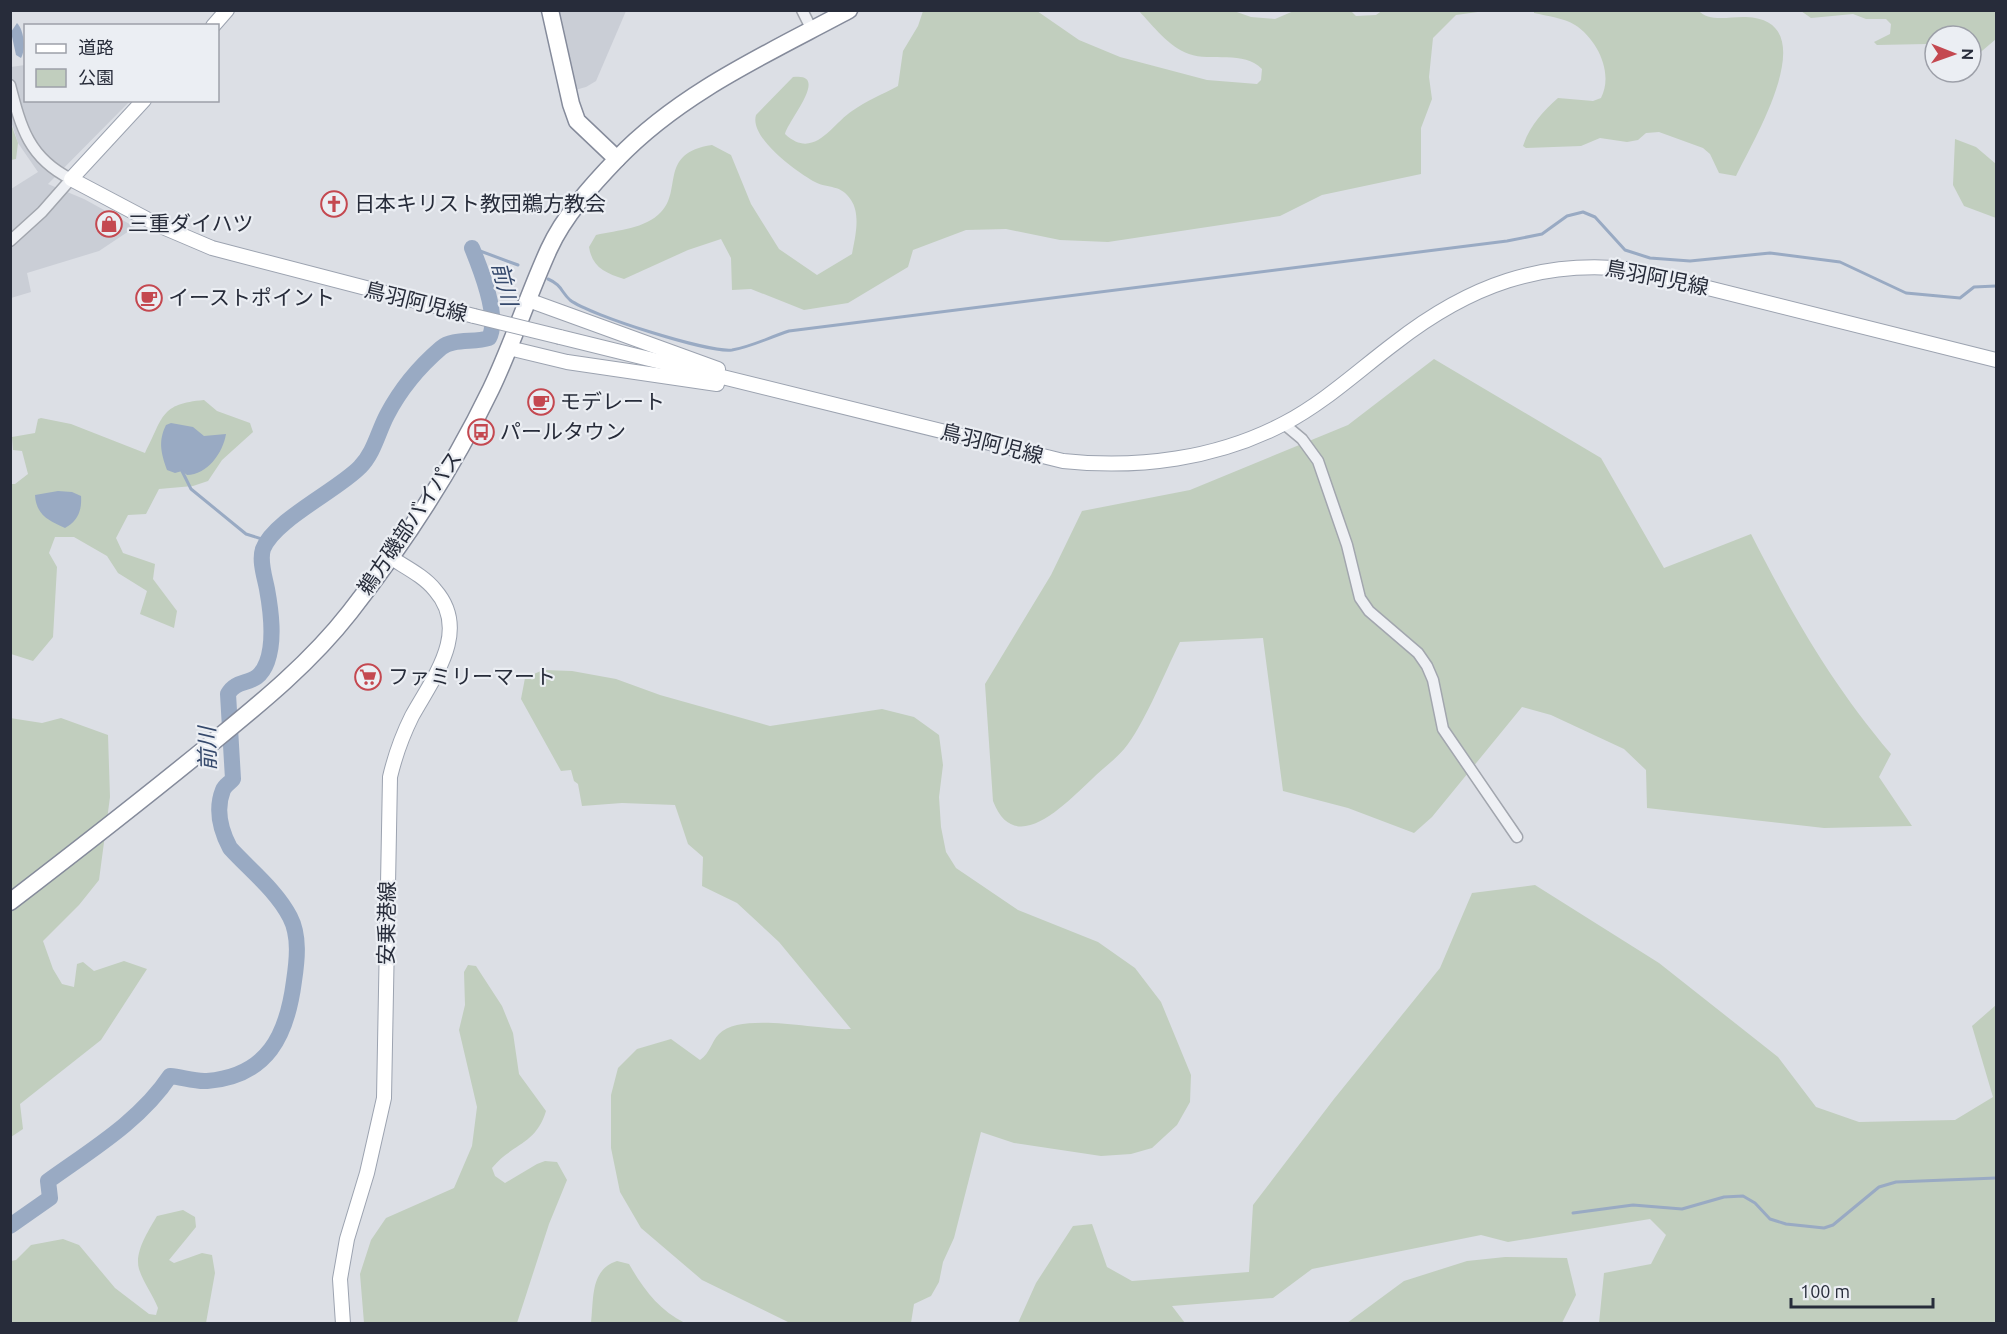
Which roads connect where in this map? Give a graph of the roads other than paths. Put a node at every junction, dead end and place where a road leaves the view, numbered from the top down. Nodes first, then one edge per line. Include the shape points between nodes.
1 (227, 10) edge
2 (550, 10) edge
3 (802, 10) edge
4 (849, 10) edge
5 (215, 24) edge
6 (812, 30) junction
7 (10, 85) edge
8 (142, 102) edge
9 (617, 159) junction
10 (71, 179) junction
11 (10, 241) edge
12 (528, 300) junction
13 (509, 348) junction
14 (1996, 360) edge
15 (785, 393) junction
16 (1284, 424) junction
17 (390, 557) junction
18 (1517, 837) dead end
19 (10, 902) edge
20 (343, 1323) edge

1 - 5 main road
2 - 9 highway via 577,121
3 - 6 street
4 - 6 highway, 鵜方磯部バイパス
6 - 9 highway, 鵜方磯部バイパス via 688,101
7 - 10 street via 33,149 42,161
8 - 10 main road
9 - 12 highway, 鵜方磯部バイパス via 572,213 550,247
10 - 11 street
10 - 15 main road, 鳥羽阿児線, bridge via 158,225 212,248
12 - 13 highway, 鵜方磯部バイパス
12 - 15 main road
13 - 15 main road via 567,362
13 - 17 highway, 鵜方磯部バイパス via 460,451
14 - 16 main road, 鳥羽阿児線 via 1636,270 1564,268 1517,276 1467,295 1397,340
15 - 16 main road, 鳥羽阿児線 via 1063,461 1094,464 1156,463 1216,450
16 - 18 street via 1302,439 1318,461 1347,545 1360,598 1427,666 1443,729
17 - 19 highway, 鵜方磯部バイパス via 349,613 277,689
17 - 20 main road, 安乗港線 via 438,592 451,629 447,652 400,741 390,777 384,1098 347,1239 340,1279

